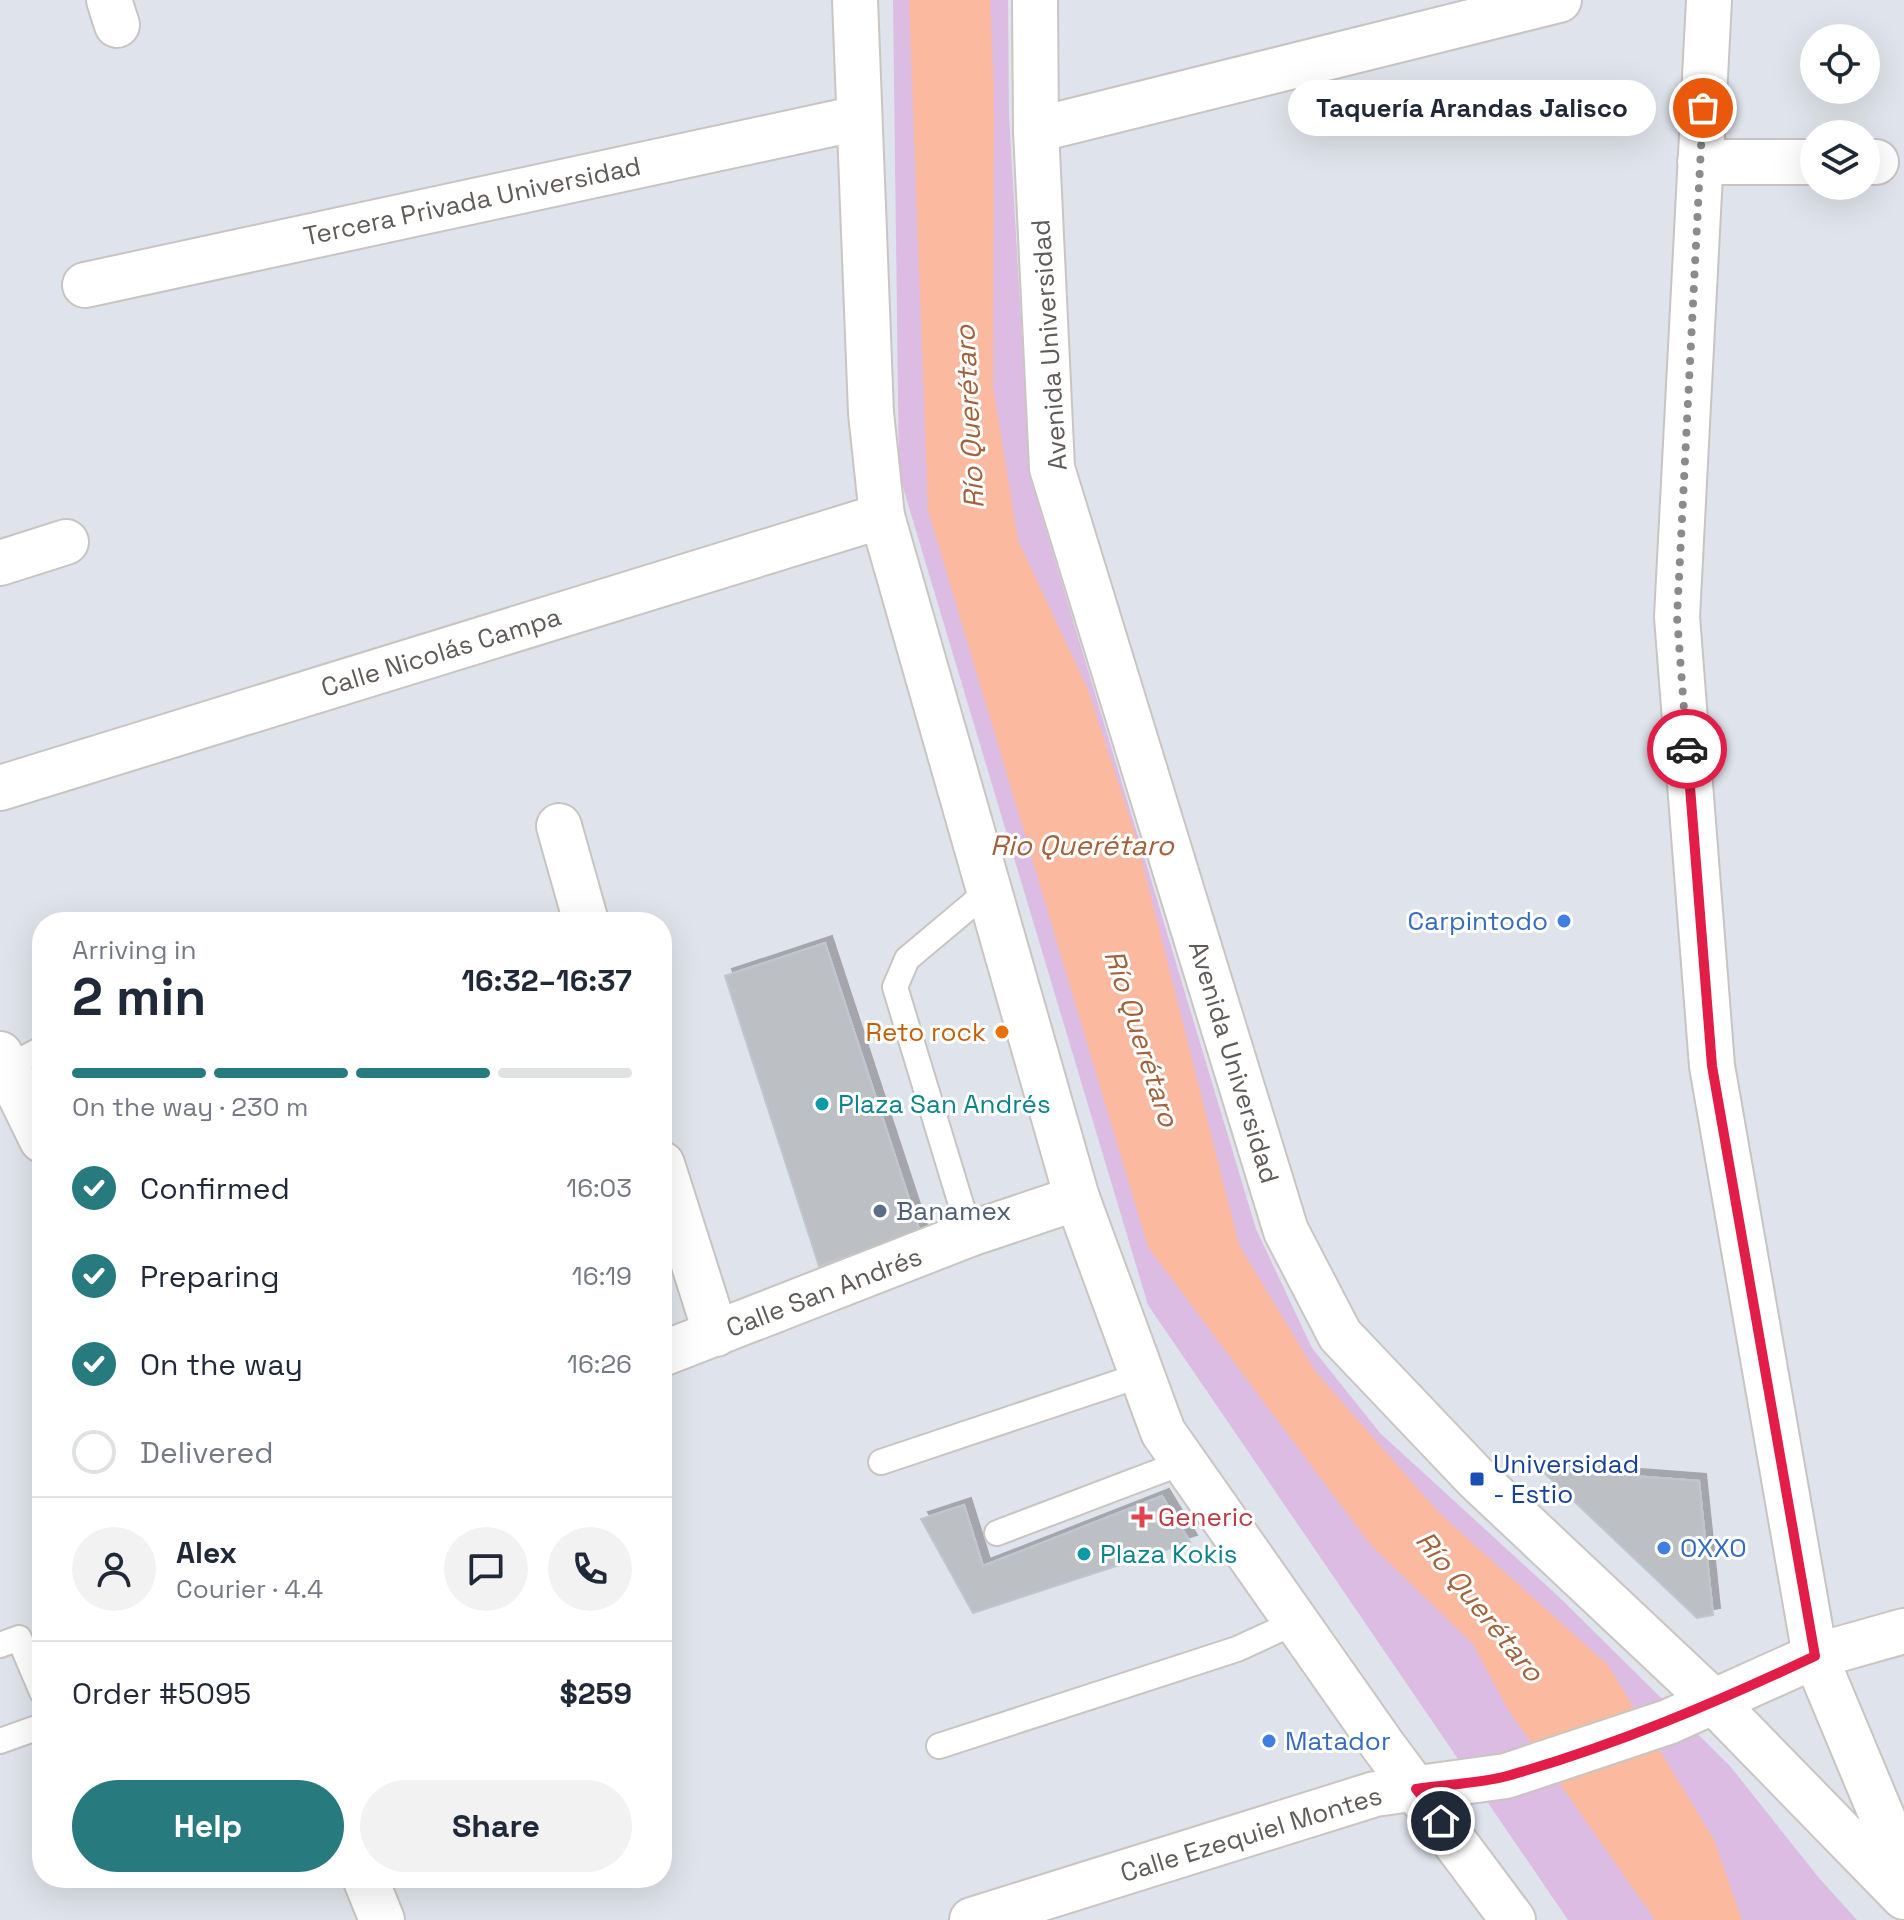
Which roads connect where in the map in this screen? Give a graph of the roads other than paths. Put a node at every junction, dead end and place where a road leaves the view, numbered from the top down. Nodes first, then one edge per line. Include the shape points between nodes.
1 (855, 0) edge
2 (1035, 0) edge
3 (1559, 0) edge
4 (1709, 0) edge
5 (859, 118) junction
6 (1036, 130) junction
7 (1700, 162) junction
8 (1800, 162) edge
9 (85, 285) dead end
10 (882, 516) junction
11 (66, 542) dead end
12 (0, 563) edge
13 (0, 788) edge
14 (559, 826) dead end
15 (988, 891) junction
16 (583, 912) edge
17 (16, 1057) edge
18 (32, 1108) edge
19 (672, 1195) edge
20 (1077, 1198) junction
21 (970, 1234) junction
22 (716, 1334) junction
23 (672, 1350) edge
24 (1141, 1375) junction
25 (881, 1462) dead end
26 (1184, 1462) junction
27 (997, 1533) dead end
28 (1296, 1622) junction
29 (1904, 1631) edge
30 (0, 1645) edge
31 (1815, 1656) junction
32 (32, 1669) edge
33 (1715, 1703) junction
34 (32, 1730) edge
35 (0, 1741) edge
36 (939, 1746) dead end
37 (1416, 1789) junction
38 (1904, 1869) edge
39 (369, 1888) edge
40 (1904, 1897) edge
41 (382, 1920) edge
42 (972, 1920) edge
43 (1513, 1920) edge

1 - 5 main road
2 - 6 main road, Avenida Universidad
3 - 6 main road
4 - 7 main road
5 - 9 main road, Tercera Privada Universidad
5 - 10 main road via 874,454
6 - 33 main road, Avenida Universidad via 1052,468 1286,1231 1340,1335 1477,1479
7 - 8 main road
7 - 31 main road via 1677,617 1712,1066
10 - 13 main road, Calle Nicolás Campa
10 - 15 main road
11 - 12 main road
14 - 16 main road
15 - 20 main road
15 - 21 lane via 907,959 895,987
17 - 18 main road
19 - 22 main road
20 - 21 main road, Calle San Andrés
20 - 24 main road
21 - 22 main road, Calle San Andrés
22 - 23 main road, Calle San Andrés
24 - 25 lane
24 - 26 main road via 1163,1432
26 - 27 lane
26 - 28 main road
28 - 36 lane via 1237,1649
28 - 37 main road
29 - 31 main road, Calle Ezequiel Montes
30 - 32 lane via 19,1638
31 - 33 main road, Calle Ezequiel Montes
31 - 38 main road
33 - 37 main road, Calle Ezequiel Montes via 1506,1776
33 - 40 main road, Avenida Universidad
34 - 35 lane
37 - 42 main road, Calle Ezequiel Montes via 1366,1797
37 - 43 main road
39 - 41 main road

